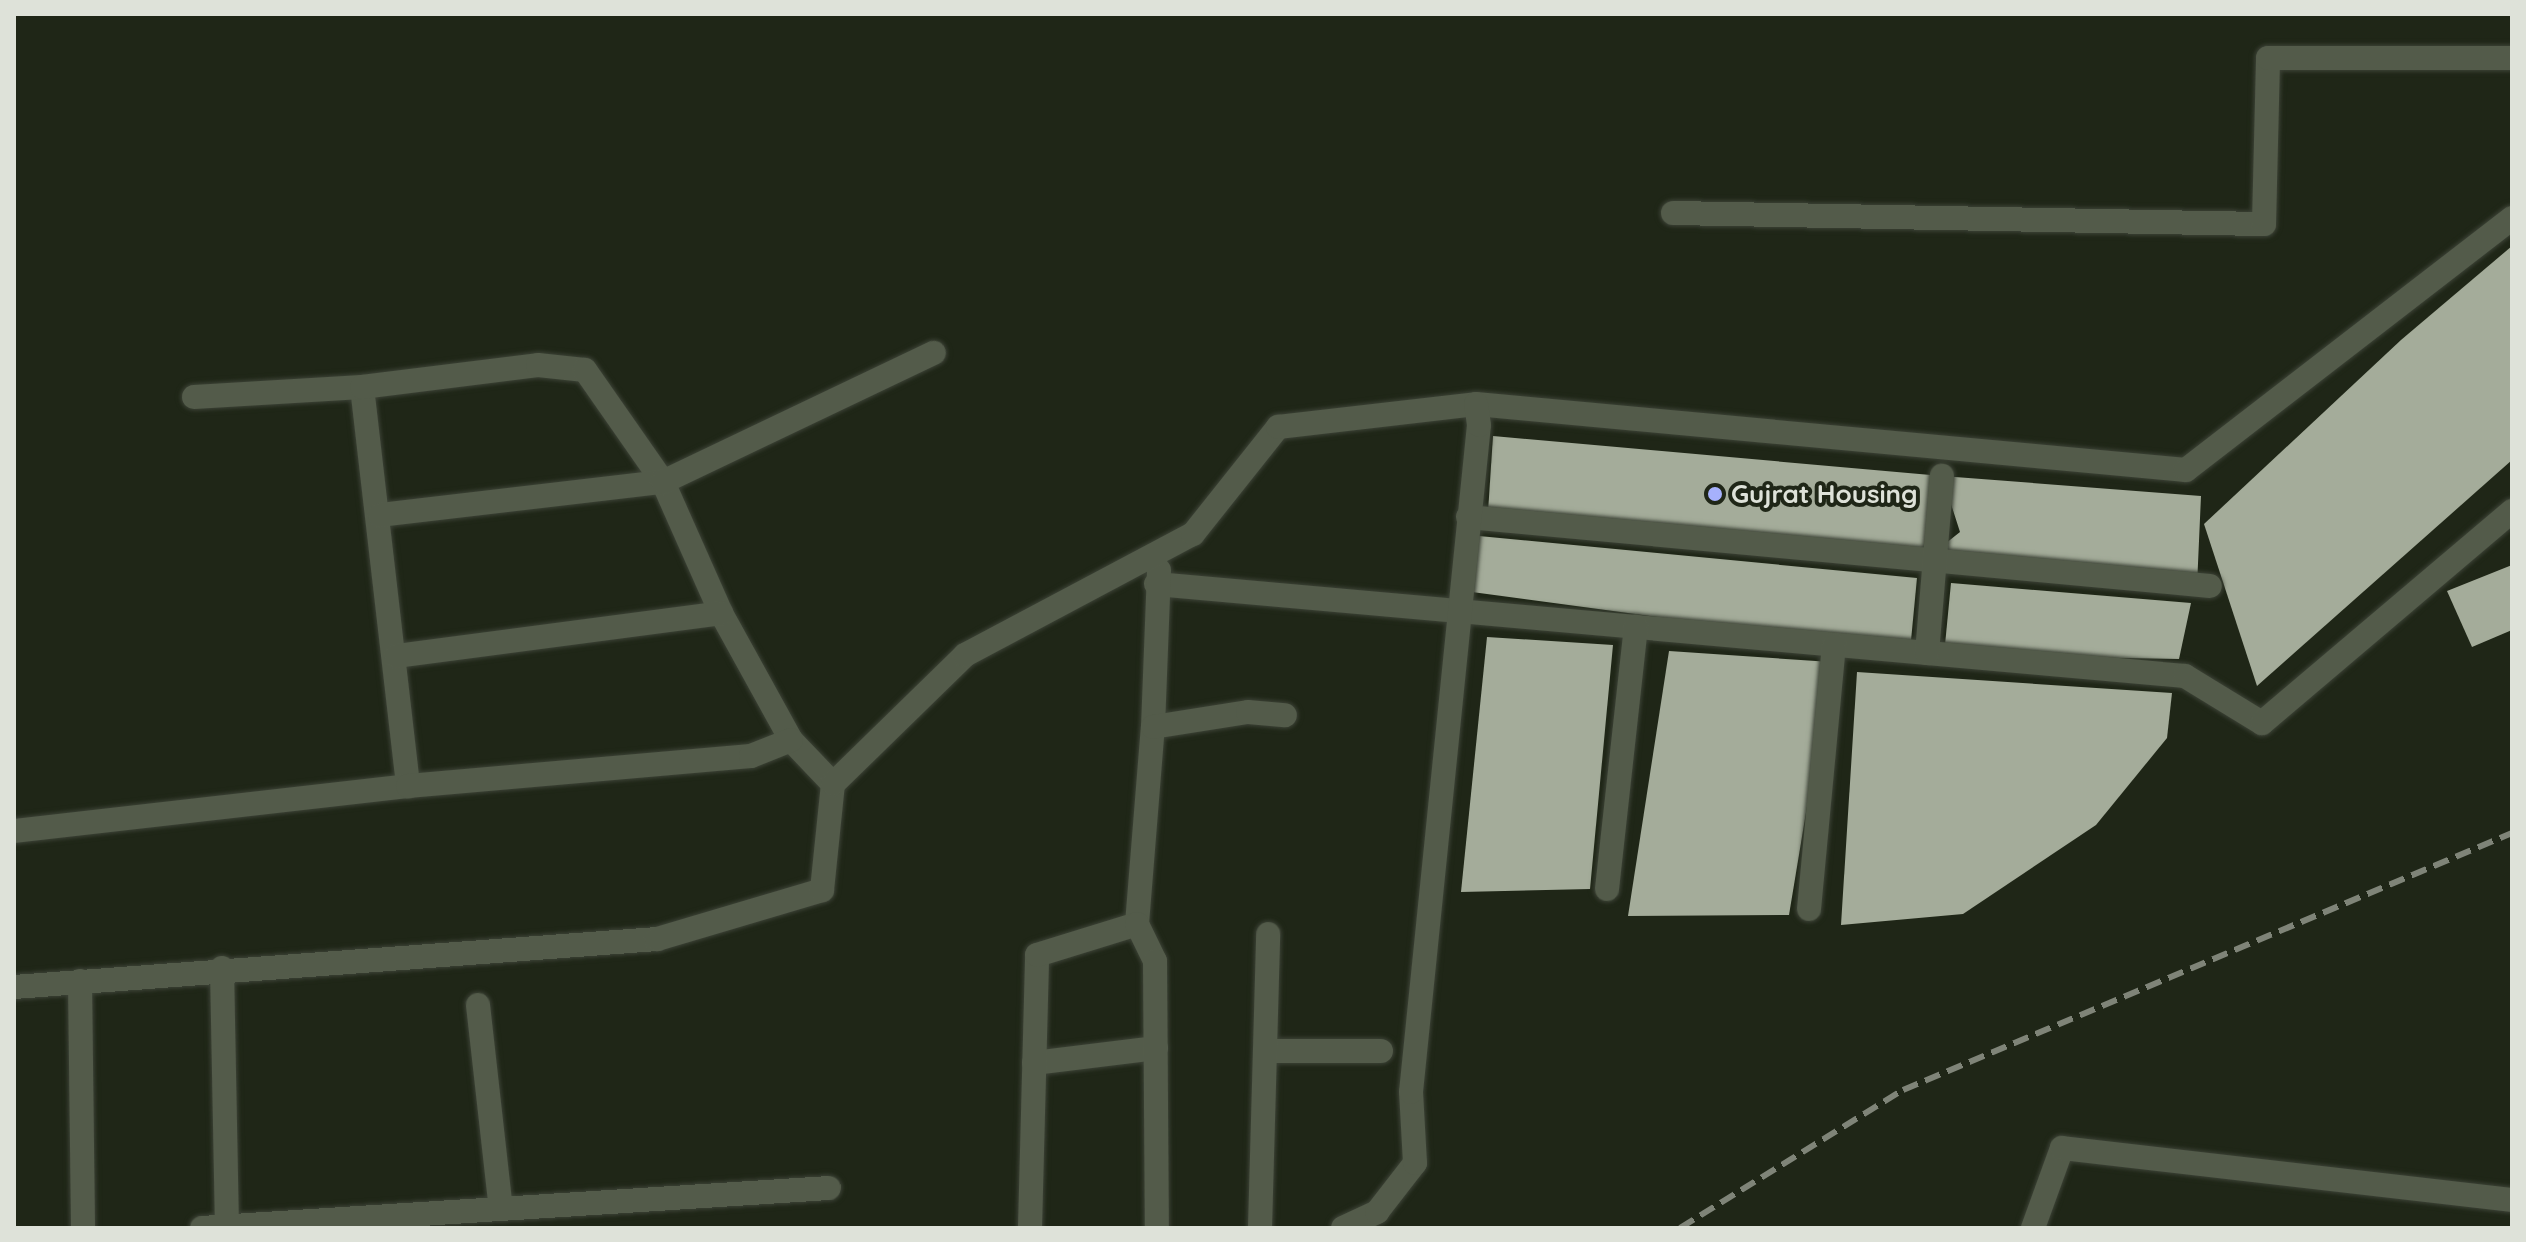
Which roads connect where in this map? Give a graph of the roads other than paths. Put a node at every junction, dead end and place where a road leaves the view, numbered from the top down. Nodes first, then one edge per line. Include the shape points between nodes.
1 (2512, 58) edge
2 (1673, 213) dead end
3 (2512, 218) edge
4 (934, 353) dead end
5 (362, 387) junction
6 (194, 397) dead end
7 (1476, 404) junction
8 (1942, 476) dead end
9 (663, 482) junction
10 (2512, 511) edge
11 (380, 515) junction
12 (1468, 517) junction
13 (1163, 550) junction
14 (1934, 561) junction
15 (1156, 584) junction
16 (2210, 586) dead end
17 (1460, 608) junction
18 (721, 613) junction
19 (1636, 627) junction
20 (1834, 645) junction
21 (1927, 653) junction
22 (396, 656) junction
23 (1285, 715) dead end
24 (1153, 727) junction
25 (791, 740) junction
26 (833, 784) junction
27 (408, 786) junction
28 (14, 831) edge
29 (1607, 889) dead end
30 (1809, 909) dead end
31 (1137, 924) junction
32 (1268, 934) dead end
33 (222, 968) junction
34 (80, 981) junction
35 (14, 987) edge
36 (478, 1005) dead end
37 (1156, 1048) junction
38 (1266, 1051) junction
39 (1381, 1051) dead end
40 (1034, 1063) junction
41 (829, 1188) dead end
42 (2512, 1200) edge
43 (501, 1209) junction
44 (463, 1220) edge
45 (227, 1226) edge
46 (271, 1226) edge
47 (83, 1228) edge
48 (202, 1228) edge
49 (1030, 1228) edge
50 (1157, 1228) edge
51 (1260, 1228) edge
52 (1343, 1228) edge
53 (2033, 1228) edge

1 - 2 street via 2268,58 2264,224
3 - 7 street via 2186,470
4 - 9 street
5 - 6 street
5 - 9 street via 538,365 585,370
5 - 11 street
7 - 12 street via 1479,425
7 - 13 street via 1278,427 1193,534
8 - 14 street
9 - 11 street
9 - 18 street
10 - 21 street via 2262,723 2185,676
11 - 22 street
12 - 14 street
12 - 17 street
13 - 15 street
13 - 26 street via 965,655
14 - 16 street
14 - 21 street
15 - 17 street
15 - 24 street
17 - 19 street
17 - 52 street via 1411,1092 1415,1163 1377,1212
18 - 22 street
18 - 25 street
19 - 20 street
19 - 29 street
20 - 21 street
20 - 30 street
22 - 27 street
23 - 24 street via 1248,712
24 - 31 street
25 - 26 street
25 - 27 street via 751,756
26 - 33 street via 822,890 657,939
27 - 28 street
31 - 37 street via 1155,961
31 - 40 street via 1037,955
32 - 38 street
33 - 34 street
33 - 45 street
34 - 35 street
34 - 47 street
36 - 43 street
37 - 40 street
37 - 50 street
38 - 39 street
38 - 51 street
40 - 49 street
41 - 43 street
42 - 53 street via 2062,1148
43 - 44 street
44 - 46 street
45 - 46 street
45 - 48 street

